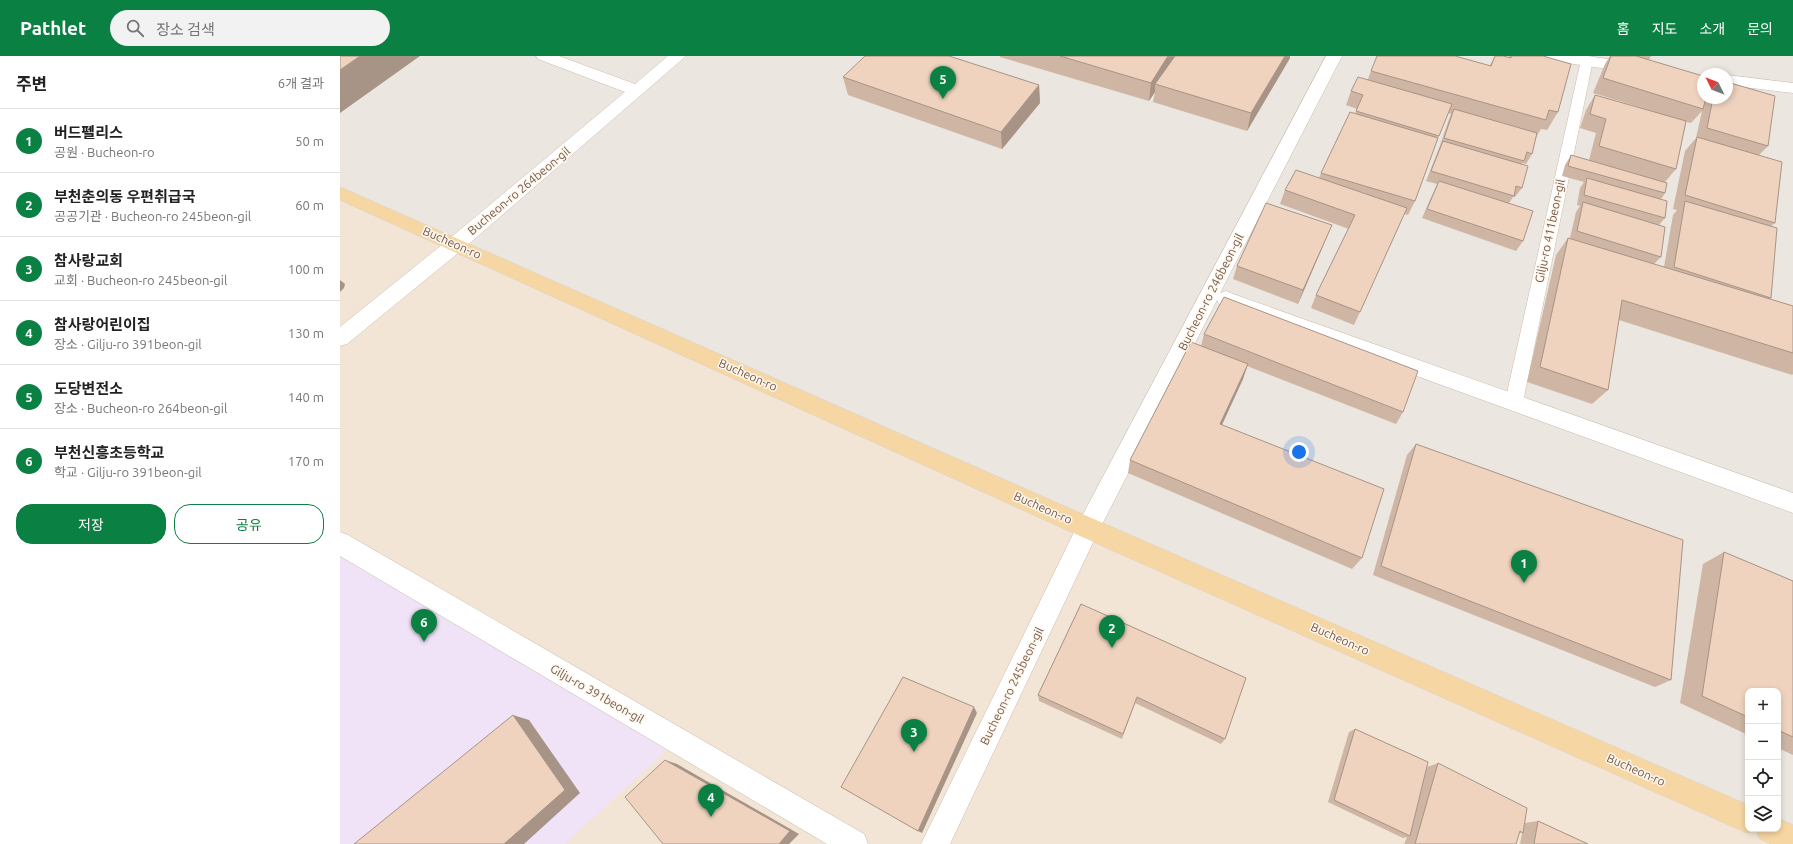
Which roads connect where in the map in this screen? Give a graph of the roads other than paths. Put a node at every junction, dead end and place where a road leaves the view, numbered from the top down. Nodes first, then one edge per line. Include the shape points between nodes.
1 (544, 56) edge
2 (678, 56) edge
3 (1334, 56) edge
4 (1554, 56) edge
5 (1587, 60) junction
6 (1650, 70) edge
7 (1733, 81) edge
8 (1793, 88) edge
9 (637, 90) junction
10 (340, 193) edge
11 (456, 244) junction
12 (1210, 293) junction
13 (340, 338) edge
14 (1514, 402) junction
15 (1793, 503) edge
16 (1088, 528) junction
17 (340, 544) edge
18 (1745, 818) edge
19 (1777, 832) edge
20 (1793, 839) edge
21 (854, 844) edge
22 (936, 844) edge

1 - 9 street
2 - 9 street, Bucheon-ro 264beon-gil
3 - 12 street, Bucheon-ro 246beon-gil
4 - 5 street
5 - 6 street
5 - 14 lane, Gilju-ro 411beon-gil
7 - 8 street
9 - 11 street, Bucheon-ro 264beon-gil
10 - 11 main road, Bucheon-ro
11 - 13 street, Bucheon-ro 264beon-gil
11 - 16 main road, Bucheon-ro
12 - 14 street
12 - 16 street, Bucheon-ro 246beon-gil
14 - 15 street
16 - 18 main road, Bucheon-ro
16 - 22 street, Bucheon-ro 245beon-gil
17 - 21 street, Gilju-ro 391beon-gil
19 - 20 main road

